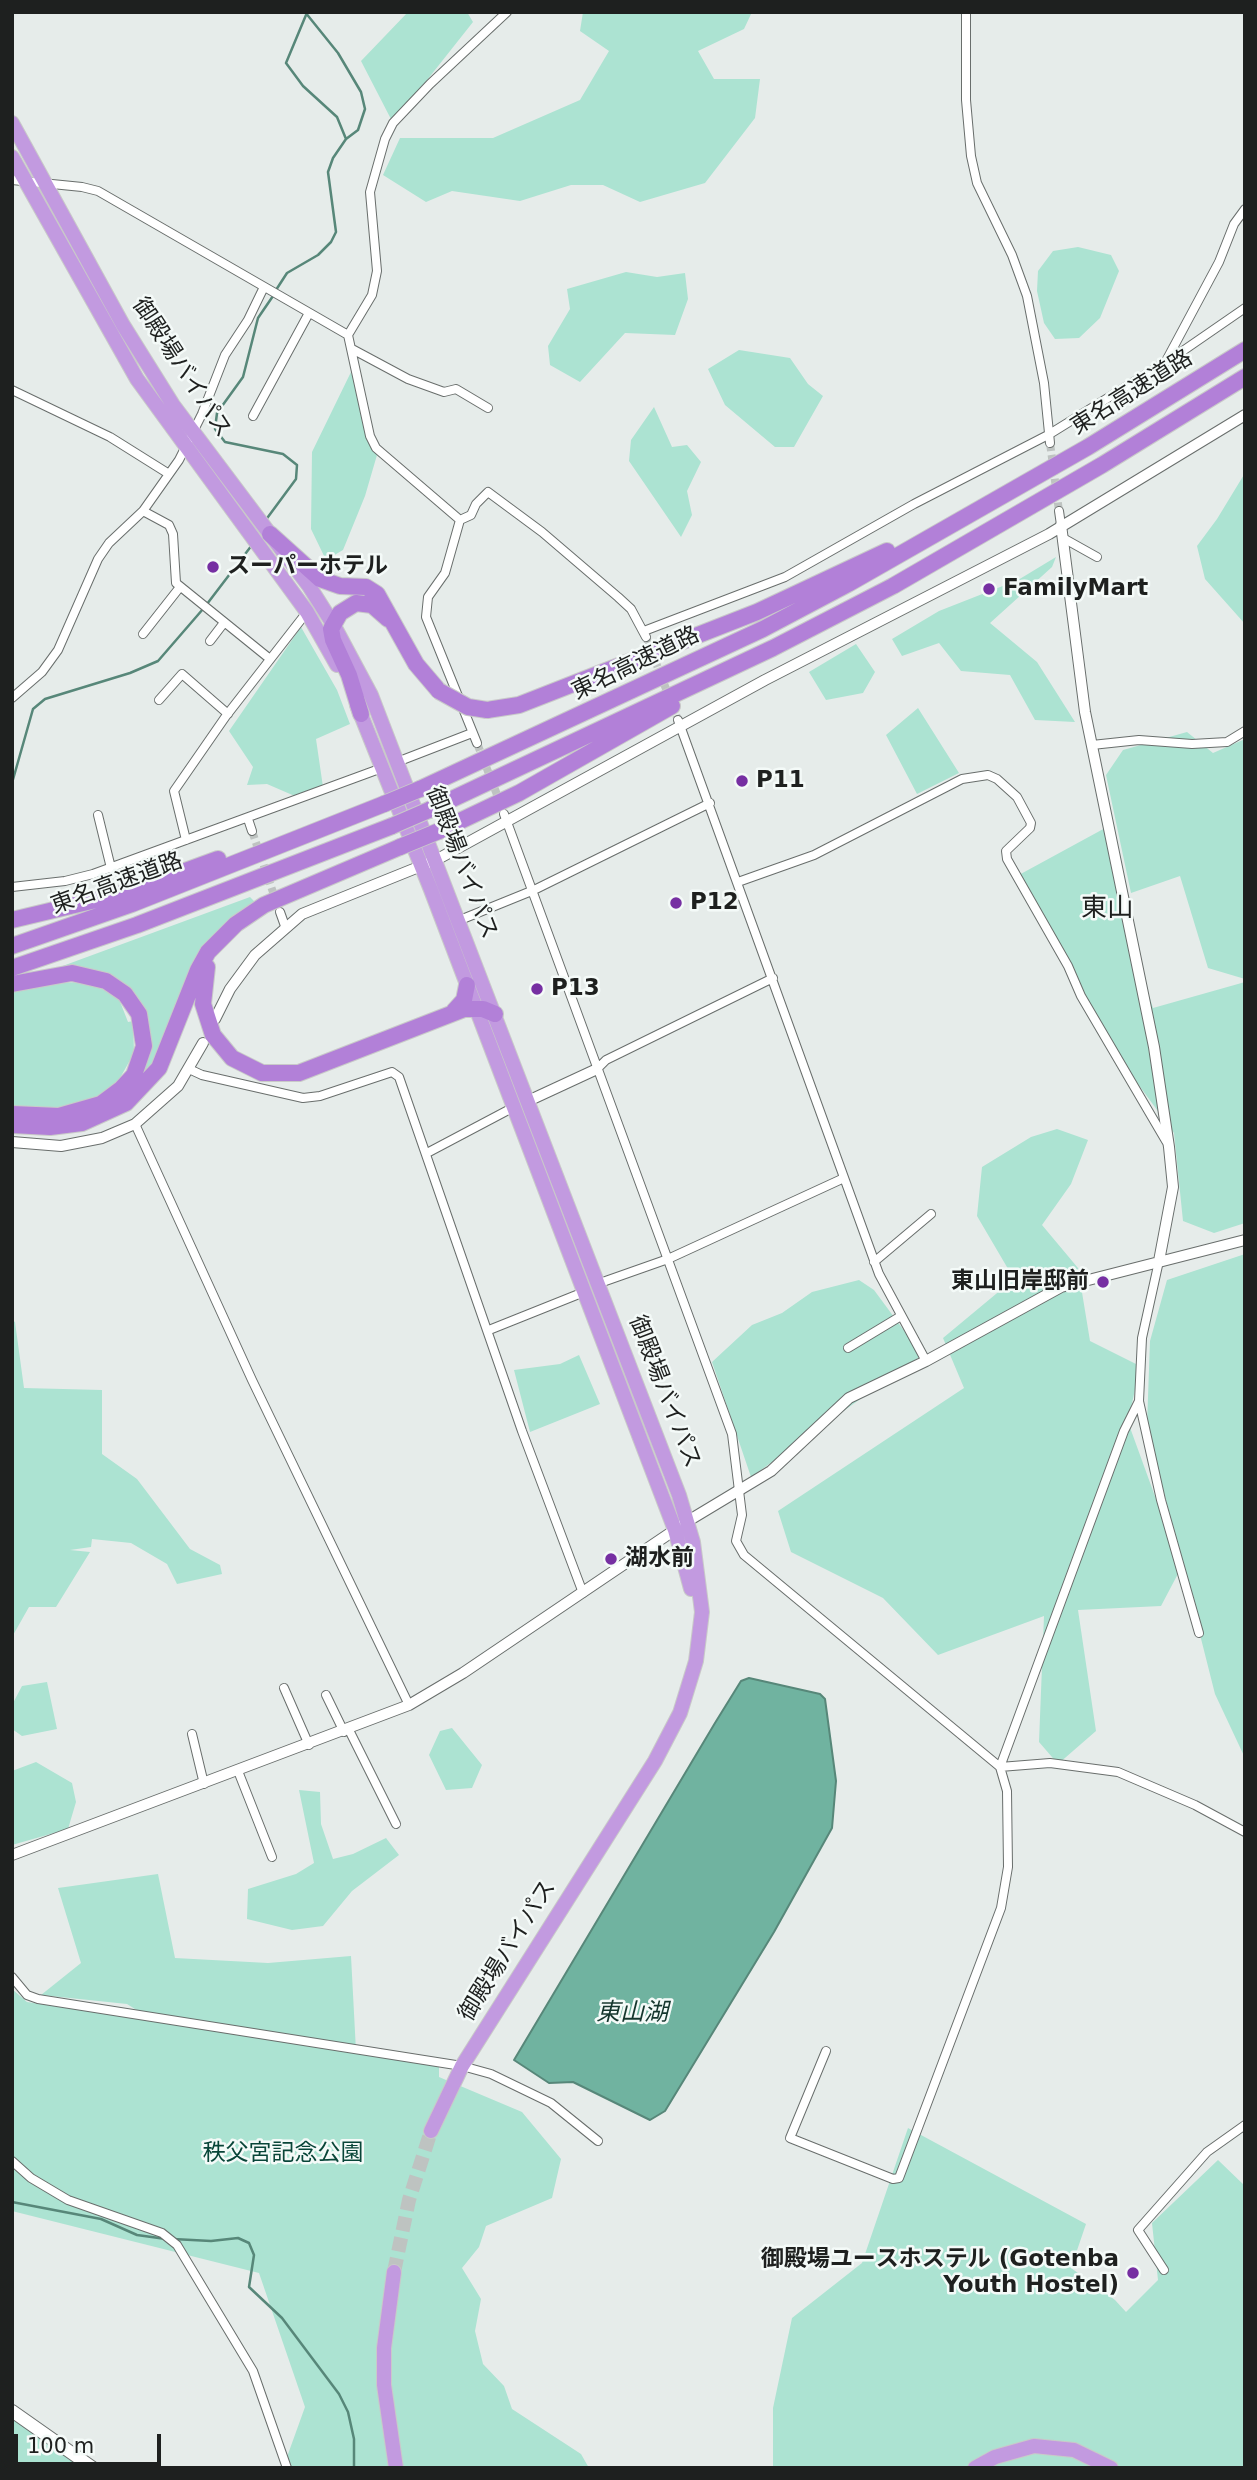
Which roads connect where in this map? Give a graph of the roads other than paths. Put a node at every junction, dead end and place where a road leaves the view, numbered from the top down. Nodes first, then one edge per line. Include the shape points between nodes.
1 (507, 12) edge
2 (966, 12) edge
3 (12, 124) edge
4 (12, 157) edge
5 (19, 181) edge
6 (46, 186) junction
7 (1245, 209) edge
8 (264, 287) junction
9 (1245, 308) edge
10 (309, 313) junction
11 (348, 335) junction
12 (352, 349) junction
13 (1245, 349) edge
14 (1164, 363) junction
15 (1245, 377) edge
16 (12, 390) edge
17 (488, 408) dead end
18 (1245, 415) edge
19 (253, 416) dead end
20 (193, 432) junction
21 (1049, 439) junction
22 (186, 447) junction
23 (169, 474) junction
24 (991, 504) junction
25 (143, 511) junction
26 (1059, 511) tunnel mouth
27 (460, 520) junction
28 (1061, 525) junction
29 (1063, 538) junction
30 (266, 541) junction
31 (1097, 557) dead end
32 (180, 587) junction
33 (307, 612) junction
34 (223, 624) junction
35 (333, 624) junction
36 (143, 634) dead end
37 (401, 637) junction
38 (210, 641) dead end
39 (773, 648) junction
40 (270, 659) junction
41 (12, 698) edge
42 (159, 700) dead end
43 (228, 714) junction
44 (361, 714) junction
45 (680, 723) junction
46 (1245, 731) edge
47 (472, 733) junction
48 (477, 743) tunnel mouth
49 (1092, 745) junction
50 (397, 762) junction
51 (382, 768) junction
52 (710, 803) junction
53 (98, 815) dead end
54 (506, 818) junction
55 (248, 819) junction
56 (252, 831) tunnel mouth
57 (315, 833) junction
58 (186, 840) junction
59 (436, 860) junction
60 (110, 868) junction
61 (421, 868) junction
62 (738, 881) junction
63 (12, 887) edge
64 (534, 890) junction
65 (280, 912) tunnel mouth
66 (12, 920) edge
67 (460, 920) junction
68 (285, 926) junction
69 (216, 945) junction
70 (12, 946) edge
71 (12, 968) edge
72 (773, 978) junction
73 (12, 985) edge
74 (467, 985) junction
75 (475, 1007) junction
76 (454, 1011) junction
77 (495, 1014) junction
78 (215, 1019) dead end
79 (203, 1043) dead end
80 (190, 1069) junction
81 (597, 1069) junction
82 (528, 1101) junction
83 (514, 1107) junction
84 (12, 1114) edge
85 (12, 1125) edge
86 (135, 1125) junction
87 (12, 1142) edge
88 (1169, 1147) junction
89 (427, 1153) junction
90 (844, 1178) junction
91 (931, 1214) dead end
92 (1245, 1240) edge
93 (668, 1259) junction
94 (1159, 1261) junction
95 (874, 1262) junction
96 (597, 1284) junction
97 (584, 1292) junction
98 (901, 1315) junction
99 (489, 1330) junction
100 (848, 1349) dead end
101 (926, 1361) junction
102 (1139, 1401) junction
103 (740, 1490) junction
104 (688, 1521) junction
105 (675, 1530) junction
106 (583, 1592) junction
107 (1199, 1633) dead end
108 (284, 1688) dead end
109 (689, 1688) junction
110 (326, 1695) dead end
111 (409, 1705) junction
112 (347, 1731) junction
113 (192, 1734) dead end
114 (309, 1745) junction
115 (1000, 1767) junction
116 (239, 1771) junction
117 (204, 1784) junction
118 (396, 1824) dead end
119 (1245, 1832) edge
120 (12, 1855) edge
121 (272, 1857) dead end
122 (12, 1977) edge
123 (826, 2052) dead end
124 (462, 2066) junction
125 (1245, 2125) edge
126 (431, 2131) tunnel mouth
127 (598, 2141) dead end
128 (12, 2161) edge
129 (1164, 2270) dead end
130 (394, 2272) tunnel mouth
131 (12, 2411) edge
132 (93, 2468) edge
133 (287, 2468) edge
134 (396, 2468) edge
135 (975, 2468) edge
136 (1111, 2468) edge

1 - 11 street via 430,84 393,123 385,139 370,192 377,271 372,295
2 - 21 street via 971,156 977,183 1027,296 1044,383
3 - 6 highway, 御殿場バイパス
4 - 5 highway, 御殿場バイパス
5 - 6 street
5 - 22 highway, 御殿場バイパス via 130,368
6 - 8 street via 98,191
6 - 20 highway, 御殿場バイパス via 123,325
7 - 14 street
8 - 10 street
8 - 20 street via 225,355
9 - 14 street
10 - 11 street
10 - 19 street
11 - 12 street
12 - 17 street via 408,379 444,392 456,389
12 - 27 street via 376,448
13 - 24 highway, 東名高速道路
14 - 21 street
15 - 39 highway, 東名高速道路 via 1003,523
16 - 23 street via 110,437
18 - 28 street
20 - 22 street
20 - 30 highway, 御殿場バイパス via 259,518
21 - 27 street via 914,504 785,577 645,634 618,597 488,492 471,515
22 - 23 street
22 - 30 highway, 御殿場バイパス via 250,533
23 - 25 street
24 - 37 highway, bridge via 757,611 519,705 487,710 468,707 439,691
24 - 57 highway, 東名高速道路, bridge via 763,629
25 - 32 street via 169,525
25 - 41 street via 98,559 58,650 42,673
26 - 28 street
27 - 47 street via 445,573 426,606 426,617
28 - 29 street
28 - 45 street
29 - 31 street
29 - 49 street
30 - 33 highway, 御殿場バイパス
30 - 35 highway, 御殿場バイパス
30 - 37 highway via 320,579 366,587 377,594
32 - 34 street
32 - 36 street
33 - 40 street
33 - 44 highway, 御殿場バイパス
34 - 38 street
34 - 40 street
35 - 37 highway via 349,606 367,604 382,612
35 - 44 highway via 332,640
35 - 50 highway, 御殿場バイパス via 370,695
39 - 69 highway, bridge via 519,793 264,905
39 - 71 highway, 東名高速道路, bridge via 392,826
40 - 43 street
42 - 43 street via 182,674
43 - 58 street via 174,791
44 - 51 highway, 御殿場バイパス
45 - 52 street
45 - 54 street
46 - 49 street via 1227,742 1139,740
47 - 48 street
47 - 50 street
49 - 88 street via 1154,1046
50 - 59 highway, 御殿場バイパス
51 - 55 street
51 - 61 highway, 御殿場バイパス
52 - 62 street
52 - 64 street
53 - 60 street
54 - 59 street
54 - 64 street
55 - 56 street
55 - 58 street
57 - 66 highway via 293,831 125,893
57 - 70 highway, 東名高速道路
58 - 60 street
59 - 61 street
59 - 67 highway, 御殿場バイパス
60 - 63 street via 65,881
61 - 68 street via 322,905
61 - 74 highway, 御殿場バイパス
62 - 72 street
62 - 88 street via 814,855 962,779 988,775 997,779 1017,797 1031,823 1006,851 1007,859
64 - 67 street
64 - 81 street
65 - 68 street
67 - 77 highway, 御殿場バイパス
68 - 78 street via 241,972
69 - 76 highway via 203,984 206,1019 220,1048 262,1073 299,1073
69 - 85 highway via 198,970 166,1054 139,1093 113,1112 82,1123
72 - 81 street via 606,1060
72 - 90 street
73 - 84 highway via 72,973 106,981 125,995 139,1014 144,1046 134,1074 101,1104 59,1116
74 - 75 highway, 御殿場バイパス
74 - 76 highway via 464,1000
75 - 76 highway
75 - 77 highway
75 - 83 highway, 御殿場バイパス
77 - 82 highway, 御殿場バイパス
79 - 80 street
80 - 86 street via 164,1101
80 - 89 street via 214,1079 303,1098 392,1072 399,1077
81 - 82 street
81 - 93 street
82 - 96 highway, 御殿場バイパス
83 - 89 street
83 - 97 highway, 御殿場バイパス
86 - 87 street via 61,1146
86 - 111 street
88 - 94 street via 1173,1187
89 - 99 street
90 - 93 street
90 - 95 street
91 - 95 street
92 - 94 street
93 - 96 street
93 - 103 street via 732,1434
94 - 101 street via 1061,1287
94 - 102 street via 1142,1338
95 - 98 street
96 - 104 highway, 御殿場バイパス
97 - 99 street
97 - 105 highway, 御殿場バイパス
98 - 100 street
98 - 101 street
99 - 106 street
101 - 103 street via 849,1398 771,1471
102 - 107 street
102 - 115 street
103 - 104 street
103 - 115 street via 736,1541 744,1555
104 - 105 street
104 - 109 highway, 御殿場バイパス via 702,1612
105 - 106 street
105 - 109 highway, 御殿場バイパス via 689,1576 695,1622
106 - 111 street
108 - 114 street
109 - 124 highway, 御殿場バイパス via 655,1761
110 - 112 street
111 - 112 street
112 - 114 street
112 - 118 street
113 - 117 street
114 - 116 street
115 - 119 street via 1049,1763 1118,1772
115 - 123 street via 1007,1791 1008,1867 1001,1908 899,2178 790,2138
116 - 117 street
116 - 121 street
117 - 120 street
122 - 124 street via 27,1995 38,1999
124 - 126 highway, 御殿場バイパス
124 - 127 street via 491,2074 551,2103
125 - 129 street via 1207,2151 1138,2230
128 - 133 street via 68,2200 162,2233 177,2245 253,2371
130 - 134 highway via 384,2372
131 - 132 main road
135 - 136 highway via 1034,2446 1073,2450

